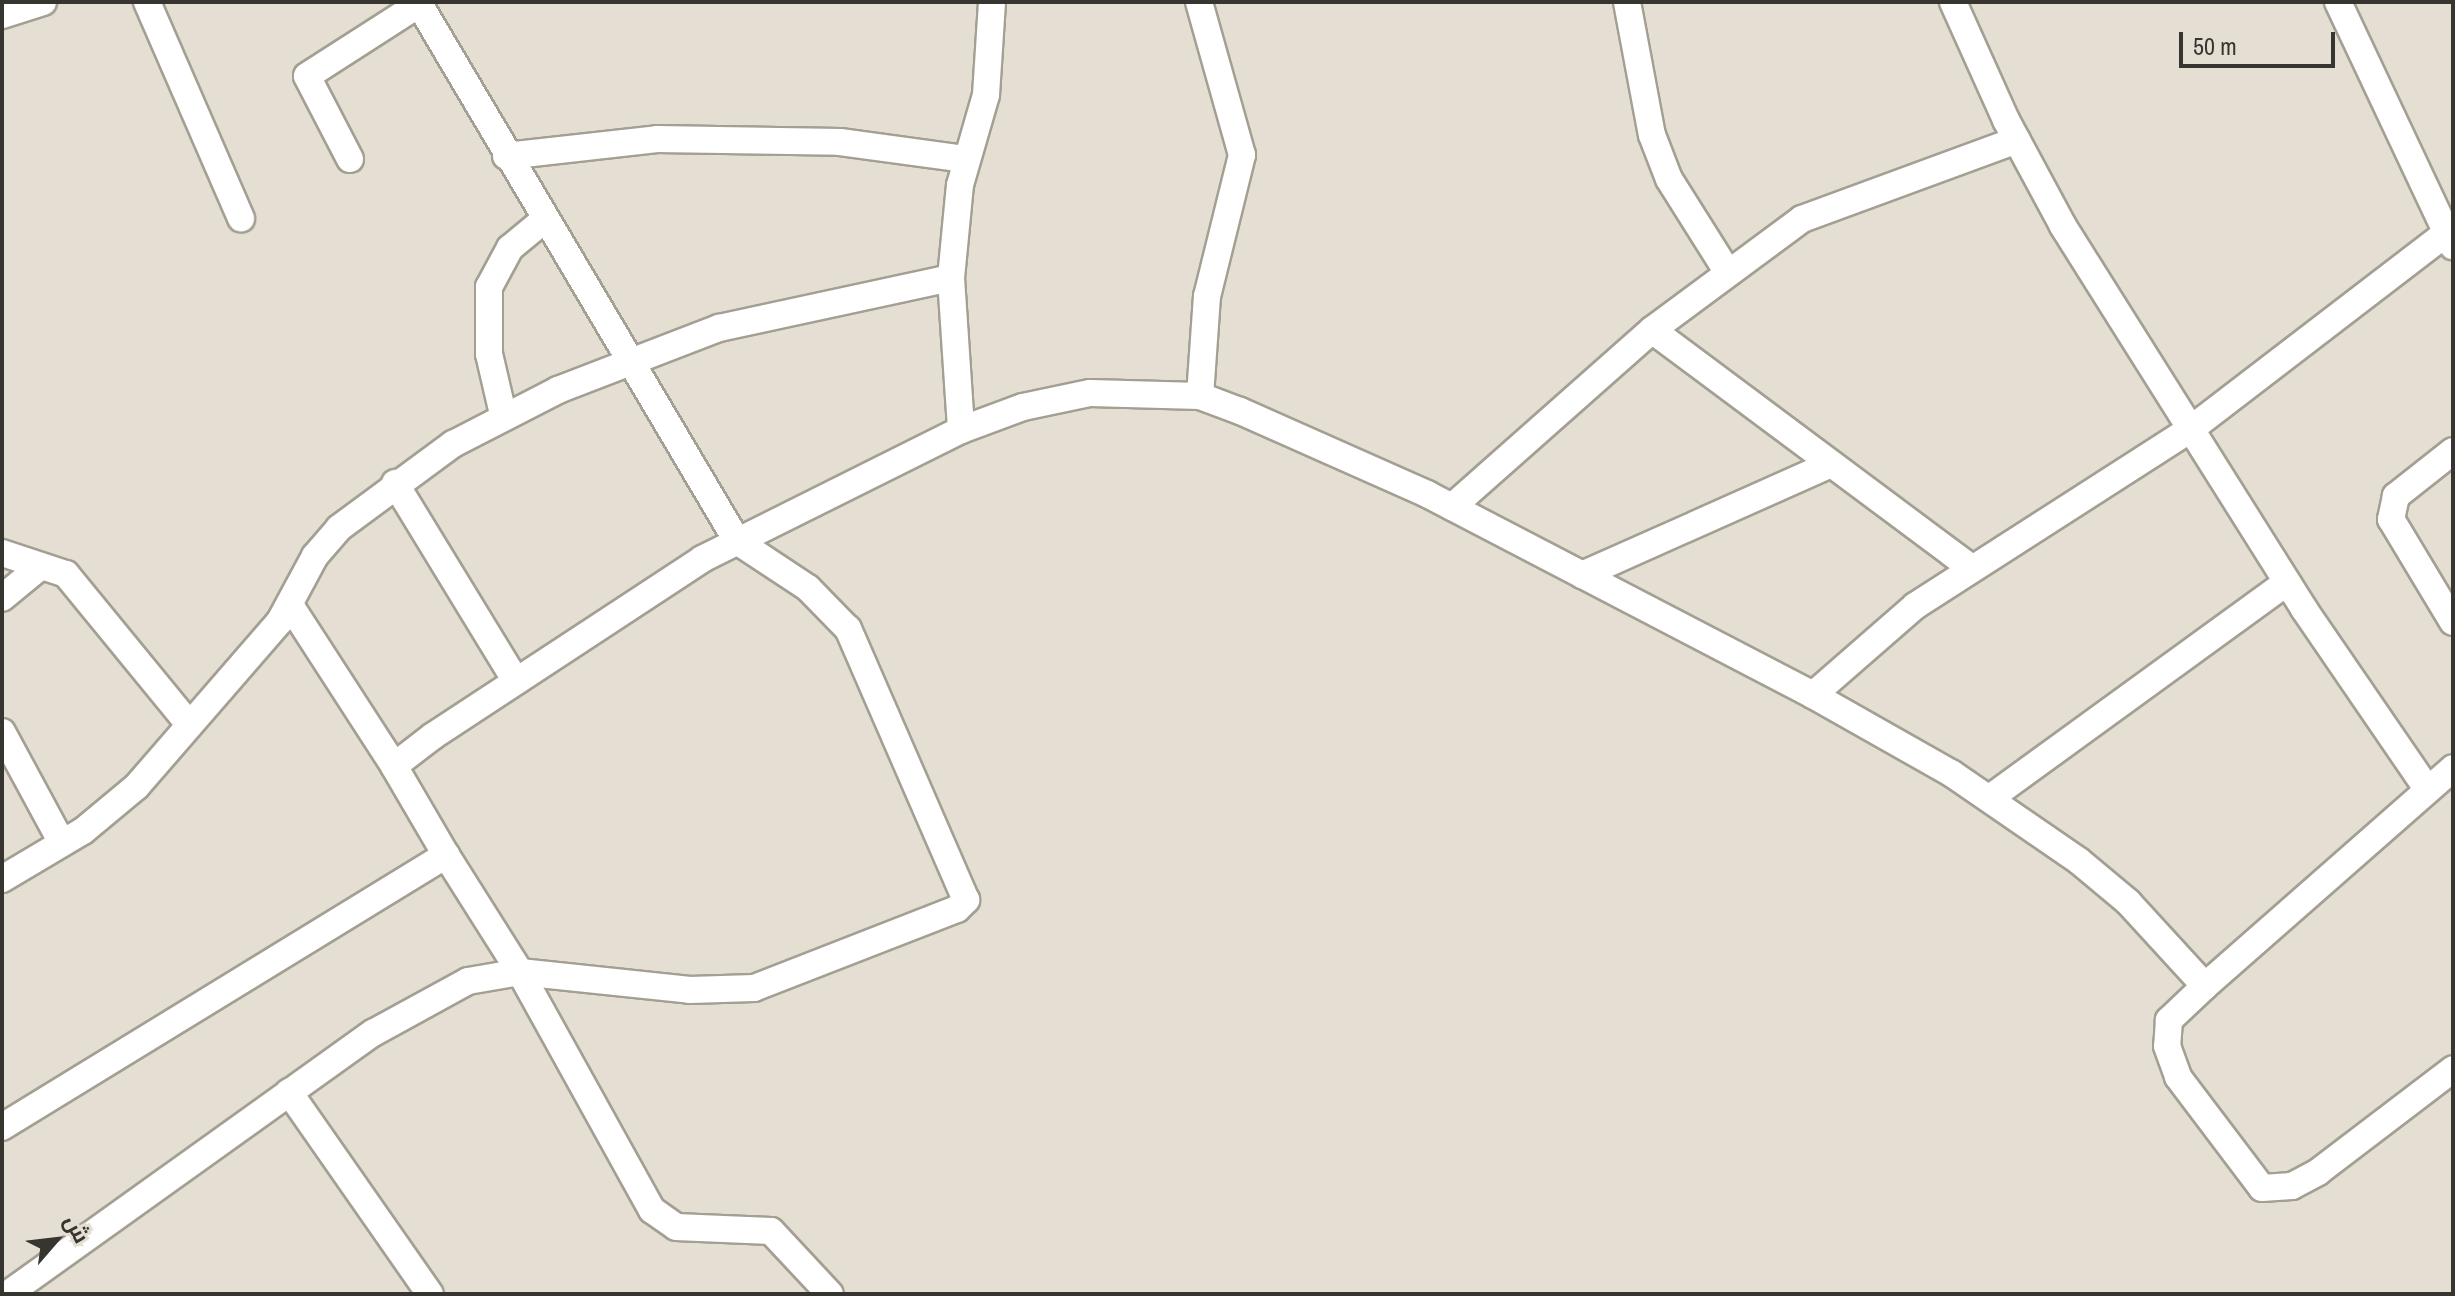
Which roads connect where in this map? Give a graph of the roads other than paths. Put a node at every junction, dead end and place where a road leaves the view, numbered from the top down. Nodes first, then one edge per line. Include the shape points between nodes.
1 (43, 2) edge
2 (147, 2) edge
3 (992, 2) edge
4 (1199, 2) edge
5 (1627, 2) edge
6 (1953, 2) edge
7 (2338, 2) edge
8 (418, 3) edge
9 (2, 15) edge
10 (2017, 140) junction
11 (506, 156) junction
12 (350, 159) dead end
13 (966, 159) junction
14 (241, 218) dead end
15 (544, 220) junction
16 (2450, 239) edge
17 (1727, 271) junction
18 (951, 278) junction
19 (1652, 330) junction
20 (630, 361) junction
21 (1200, 396) junction
22 (503, 414) junction
23 (2191, 429) junction
24 (961, 430) junction
25 (2453, 451) edge
26 (1831, 464) junction
27 (395, 483) junction
28 (1452, 507) junction
29 (737, 541) junction
30 (2, 553) edge
31 (41, 566) junction
32 (1970, 567) junction
33 (1582, 575) junction
34 (2287, 582) junction
35 (2, 598) edge
36 (290, 605) junction
37 (2453, 622) edge
38 (516, 681) junction
39 (1813, 695) junction
40 (188, 723) junction
41 (2, 732) edge
42 (394, 766) junction
43 (2453, 768) edge
44 (2428, 790) junction
45 (1990, 798) junction
46 (62, 843) junction
47 (446, 855) junction
48 (2, 879) edge
49 (520, 972) junction
50 (2205, 986) junction
51 (2453, 1069) edge
52 (289, 1092) junction
53 (2, 1127) edge
54 (8, 1294) edge
55 (430, 1294) edge
56 (830, 1294) edge

1 - 9 street
2 - 14 street
3 - 13 street via 986,95
4 - 21 street via 1242,155 1207,296
5 - 17 street via 1652,135 1669,179
6 - 10 street
7 - 16 street
8 - 11 street
8 - 12 street via 307,76
10 - 17 street via 1844,199 1802,219
10 - 23 street
11 - 13 street via 657,139 840,142
11 - 15 street
13 - 18 street
15 - 20 street
15 - 22 street via 510,248 489,287 485,319
16 - 23 street
17 - 19 street
18 - 20 street via 795,308
18 - 24 street
19 - 26 street
19 - 28 street
20 - 22 street
20 - 29 street
21 - 24 street via 1090,393 1023,407
21 - 28 street
22 - 27 street
23 - 32 street
23 - 34 street
24 - 29 street
25 - 37 street via 2396,496 2391,519
26 - 32 street
26 - 33 street
27 - 36 street via 323,546
27 - 38 street
28 - 33 street
29 - 38 street
29 - 49 street via 808,588 848,629 966,900 957,909 754,988 690,990
30 - 31 street
31 - 35 street
31 - 40 street via 66,574
32 - 39 street via 1850,657
33 - 39 street
34 - 44 street
34 - 45 street
36 - 40 street
36 - 42 street
38 - 42 street
39 - 45 street
40 - 46 street via 137,786
41 - 46 street
42 - 47 street
43 - 44 street
44 - 50 street
45 - 50 street via 2117,892
46 - 48 street
47 - 49 street
47 - 53 street
49 - 52 street via 490,973 445,991
49 - 56 street via 652,1210 676,1227 771,1231
50 - 51 street via 2169,1020 2167,1046 2178,1077 2262,1188 2292,1186 2318,1172
52 - 54 street
52 - 55 street

